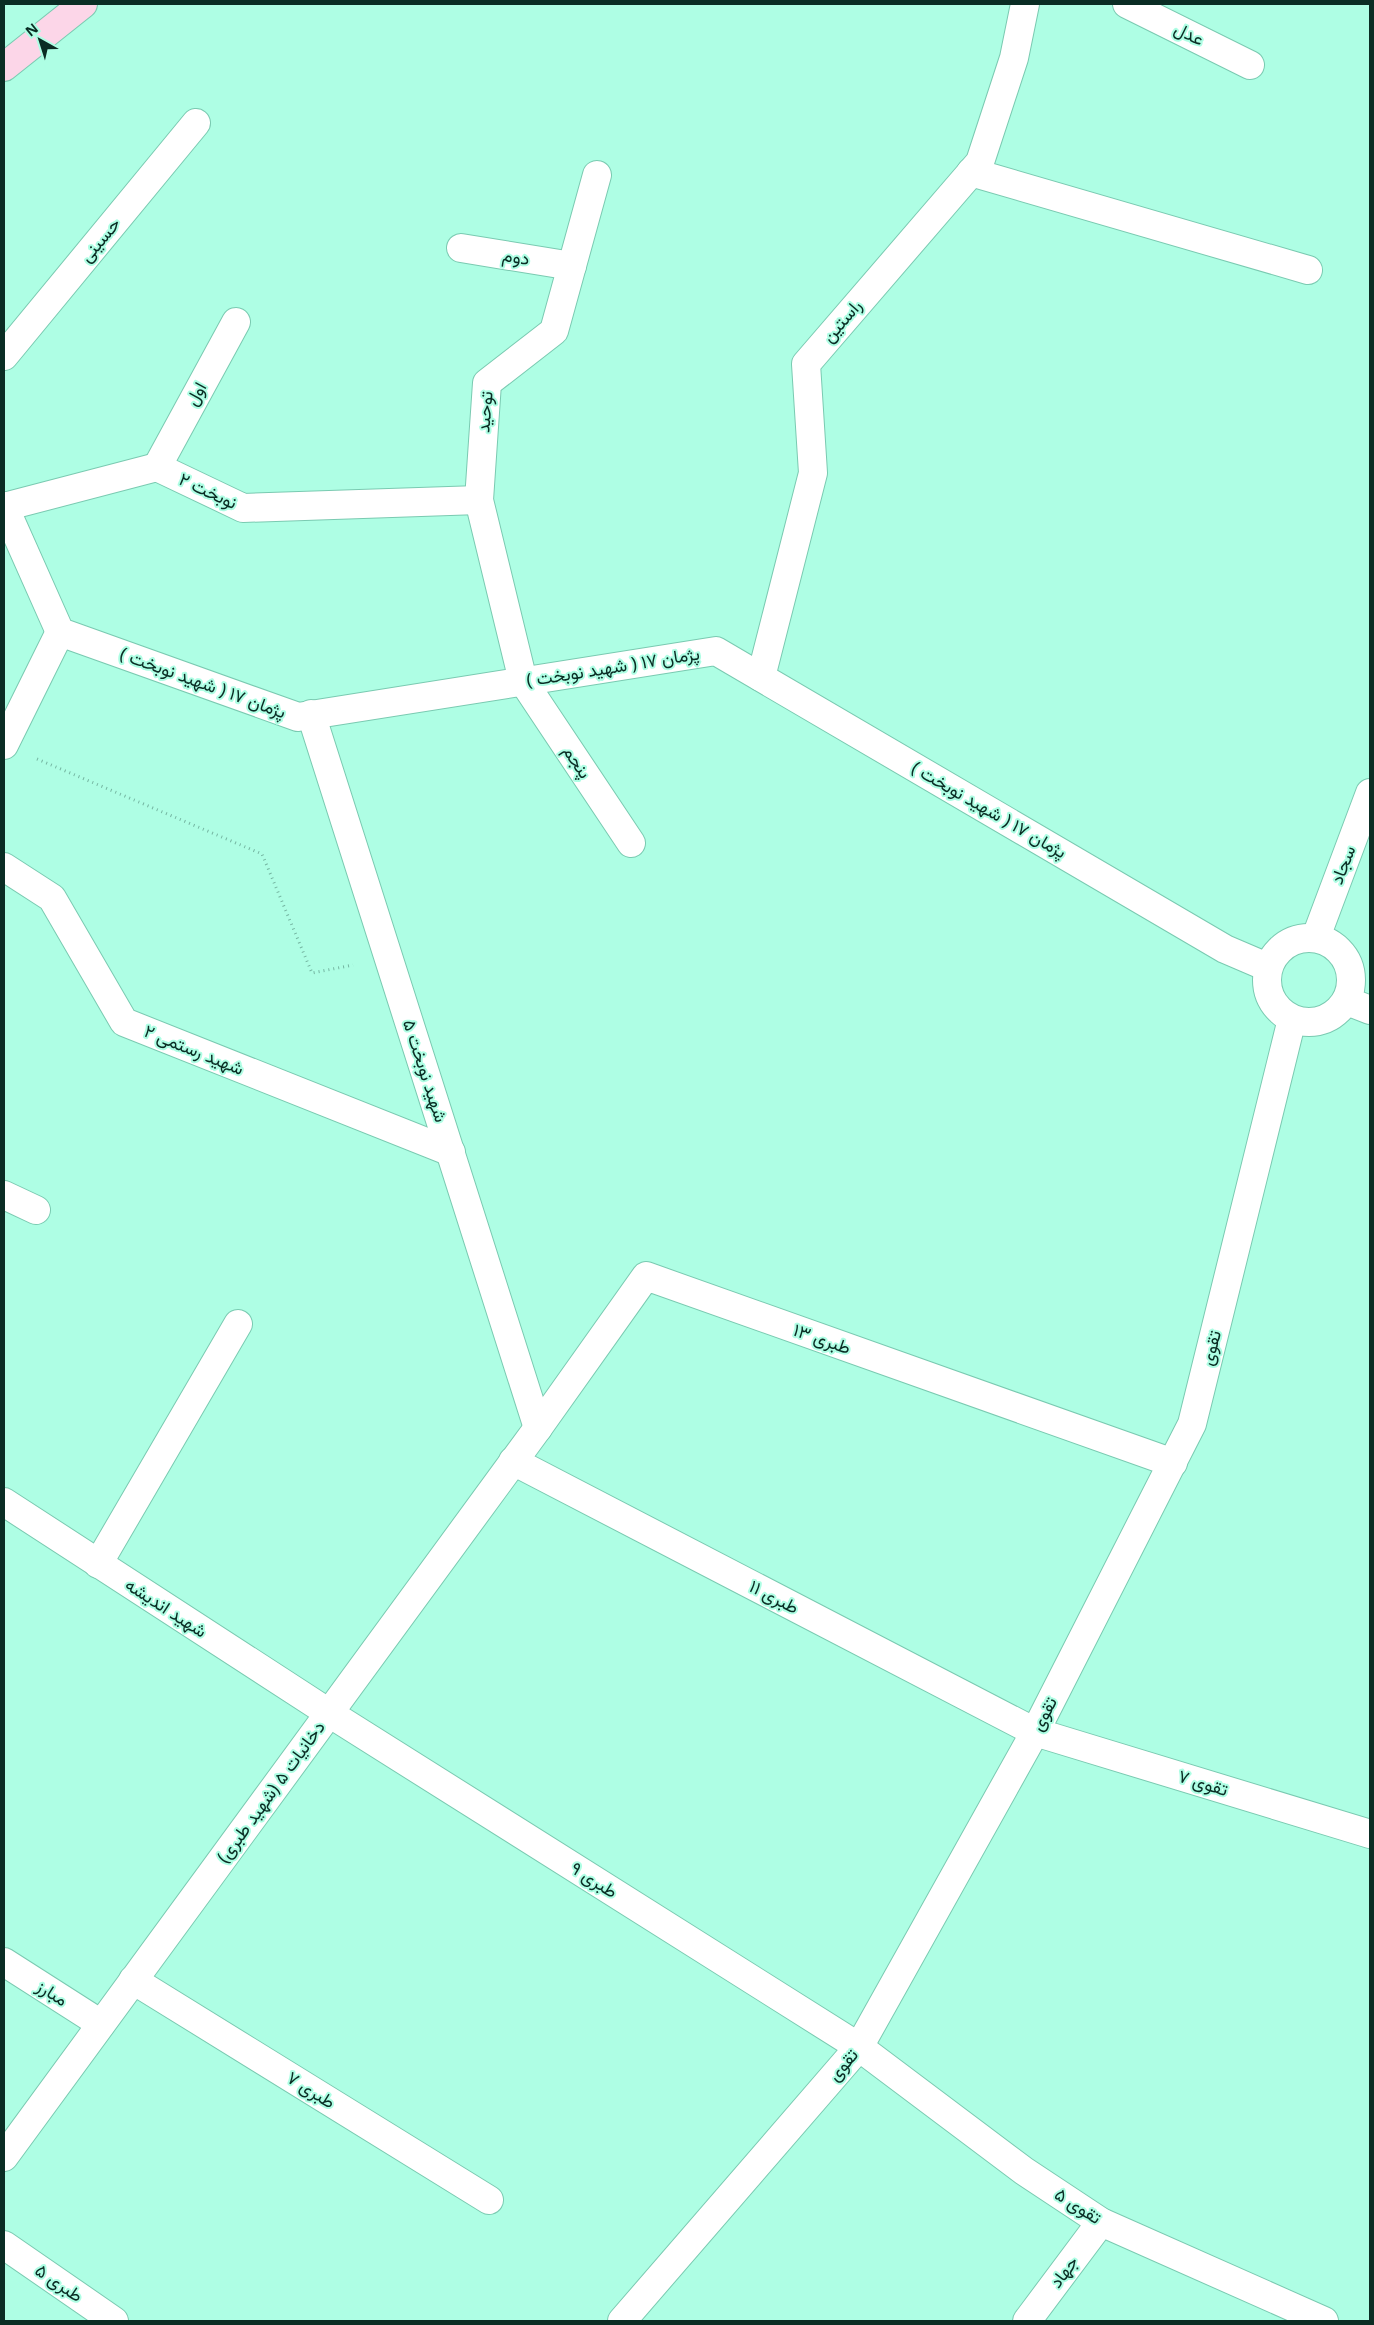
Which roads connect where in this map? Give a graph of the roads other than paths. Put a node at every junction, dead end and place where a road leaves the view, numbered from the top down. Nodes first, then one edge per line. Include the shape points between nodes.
1 (83, 4) edge
2 (1025, 4) edge
3 (1127, 4) edge
4 (1250, 65) dead end
5 (4, 67) edge
6 (196, 123) dead end
7 (971, 172) junction
8 (597, 175) dead end
9 (461, 248) dead end
10 (572, 266) junction
11 (1308, 270) dead end
12 (236, 322) dead end
13 (4, 356) edge
14 (157, 467) junction
15 (479, 500) junction
16 (4, 506) edge
17 (60, 632) junction
18 (761, 677) junction
19 (523, 681) junction
20 (311, 714) junction
21 (4, 745) edge
22 (1370, 793) edge
23 (631, 843) dead end
24 (4, 866) edge
25 (1316, 937) junction
26 (1267, 968) junction
27 (1359, 1005) edge
28 (1292, 1020) junction
29 (451, 1152) junction
30 (4, 1195) edge
31 (36, 1210) dead end
32 (238, 1324) dead end
33 (538, 1428) junction
34 (513, 1461) junction
35 (1172, 1463) junction
36 (4, 1502) edge
37 (98, 1564) junction
38 (329, 1713) junction
39 (1035, 1732) junction
40 (1370, 1834) edge
41 (4, 1962) edge
42 (133, 1980) junction
43 (101, 2024) junction
44 (858, 2047) junction
45 (4, 2157) edge
46 (489, 2200) dead end
47 (1101, 2222) junction
48 (4, 2246) edge
49 (114, 2321) edge
50 (622, 2321) edge
51 (1027, 2321) edge
52 (1324, 2321) edge

1 - 5 main road
2 - 7 street, راستین via 1008,77 980,162
3 - 4 street, عدل
6 - 13 street, حسینی
7 - 11 street
7 - 18 street, راستین via 806,364 813,473
8 - 10 street, توحید
9 - 10 street, دوم
10 - 15 street, توحید via 554,331 487,383
12 - 14 street, اول
14 - 15 street, نوبخت ۲ via 243,508
14 - 16 street, نوبخت ۲
15 - 19 street, توحید
16 - 17 street
17 - 20 street, پژمان ۱۷ ( شهید نوبخت ) via 298,717
17 - 21 street
18 - 19 street, پژمان ۱۷ ( شهید نوبخت ) via 716,651
18 - 26 street, پژمان ۱۷ ( شهید نوبخت ) via 1226,949
19 - 20 street, پژمان ۱۷ ( شهید نوبخت )
19 - 23 street, پنجم
20 - 29 street, شهید نوبخت ۵
22 - 25 street, سجاد
24 - 29 street, شهید رستمی ۲ via 52,898 124,1022
25 - 26 street via 1295,938 1278,950
25 - 27 street via 1335,945 1348,961
26 - 28 street via 1267,988 1276,1007
27 - 28 street via 1312,1022
28 - 35 street, تقوی via 1192,1424
29 - 33 street, شهید نوبخت ۵
30 - 31 street
32 - 37 street
33 - 34 street, دخانیات ۵ (شهید طبری)
33 - 35 street, طبری ۱۳ via 646,1276
34 - 38 street, دخانیات ۵ (شهید طبری)
34 - 39 street, طبری ۱۱
35 - 39 street, تقوی
36 - 37 street, شهید اندیشه
37 - 38 street, شهید اندیشه
38 - 42 street, دخانیات ۵ (شهید طبری)
38 - 44 street, طبری ۹
39 - 40 street, تقوی ۷
39 - 44 street, تقوی
41 - 43 street, مبارز
42 - 43 street, دخانیات ۵ (شهید طبری)
42 - 46 street, طبری ۷
43 - 45 street, دخانیات ۵ (شهید طبری)
44 - 47 street, تقوی ۵ via 1024,2171
44 - 50 street, تقوی
47 - 51 street, جهاد
47 - 52 street, تقوی ۵
48 - 49 street, طبری ۵

